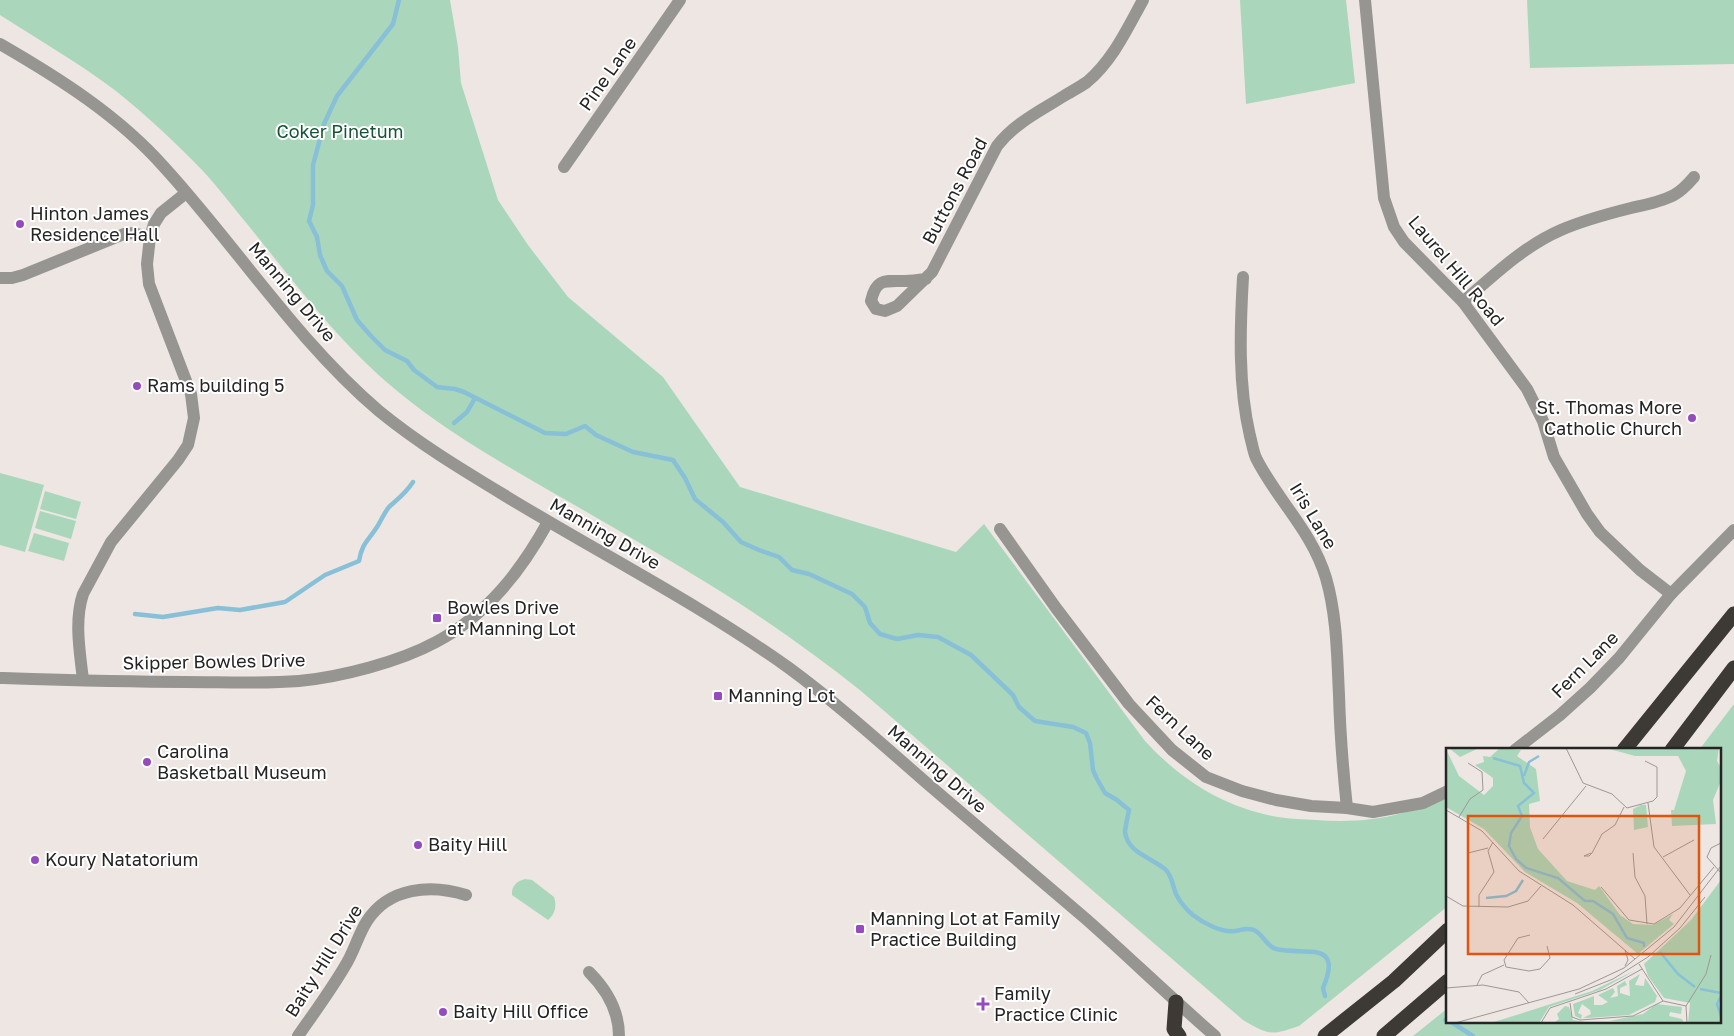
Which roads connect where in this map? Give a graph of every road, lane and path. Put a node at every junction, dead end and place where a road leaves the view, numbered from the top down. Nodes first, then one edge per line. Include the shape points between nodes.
1 (680, 0) edge
2 (1143, 0) edge
3 (1365, 0) edge
4 (0, 44) edge
5 (564, 167) dead end
6 (1694, 177) dead end
7 (186, 193) junction
8 (150, 237) junction
9 (0, 274) edge
10 (1243, 277) dead end
11 (0, 279) edge
12 (926, 279) dead end
13 (1464, 302) junction
14 (548, 522) junction
15 (1000, 529) dead end
16 (1734, 530) edge
17 (1671, 594) junction
18 (1734, 614) edge
19 (1734, 668) edge
20 (0, 678) edge
21 (83, 680) junction
22 (1518, 748) edge
23 (1626, 748) edge
24 (1674, 748) edge
25 (1446, 792) edge
26 (1347, 808) junction
27 (466, 895) dead end
28 (1446, 932) edge
29 (589, 972) dead end
30 (1446, 983) edge
31 (1176, 1002) junction
32 (298, 1036) edge
33 (619, 1036) edge
34 (1179, 1036) edge
35 (1215, 1036) edge
36 (1325, 1036) edge
37 (1384, 1036) edge

1 - 5 street, Pine Lane
2 - 12 street, Buttons Road via 1106,63 1086,83 1007,133
3 - 13 street, Laurel Hill Road via 1388,212 1404,242
4 - 7 street, Manning Drive via 101,109 138,140
6 - 13 street via 1673,196 1590,219 1545,238 1502,268
7 - 8 street via 161,212
7 - 14 street, Manning Drive via 299,330 379,410 415,439
8 - 11 street via 124,234 23,275
8 - 21 street via 149,284 191,394 194,418 188,445 111,542 81,601 78,634
9 - 11 street
10 - 26 street, Iris Lane via 1243,395 1255,456 1310,538 1320,558 1332,601
13 - 17 street, Laurel Hill Road via 1527,389 1543,421 1554,457 1587,514 1600,532
14 - 21 street, Skipper Bowles Drive via 518,571 487,605 448,635 383,663 299,681
14 - 31 street, Manning Drive via 674,595 790,669 1088,921
15 - 26 street, Fern Lane via 1129,704 1172,750 1206,777 1242,792 1310,806
16 - 17 street, Fern Lane
17 - 22 street, Fern Lane via 1590,688
18 - 23 highway
19 - 24 highway
20 - 21 street, Skipper Bowles Drive
25 - 26 street, Fern Lane via 1422,803 1397,809 1373,812
27 - 32 street, Baity Hill Drive via 432,888 419,890 396,897 374,912 342,972
28 - 36 highway via 1387,986
29 - 33 street via 610,998 618,1020
30 - 37 highway
31 - 34 highway via 1174,1029
31 - 35 street, Manning Drive

